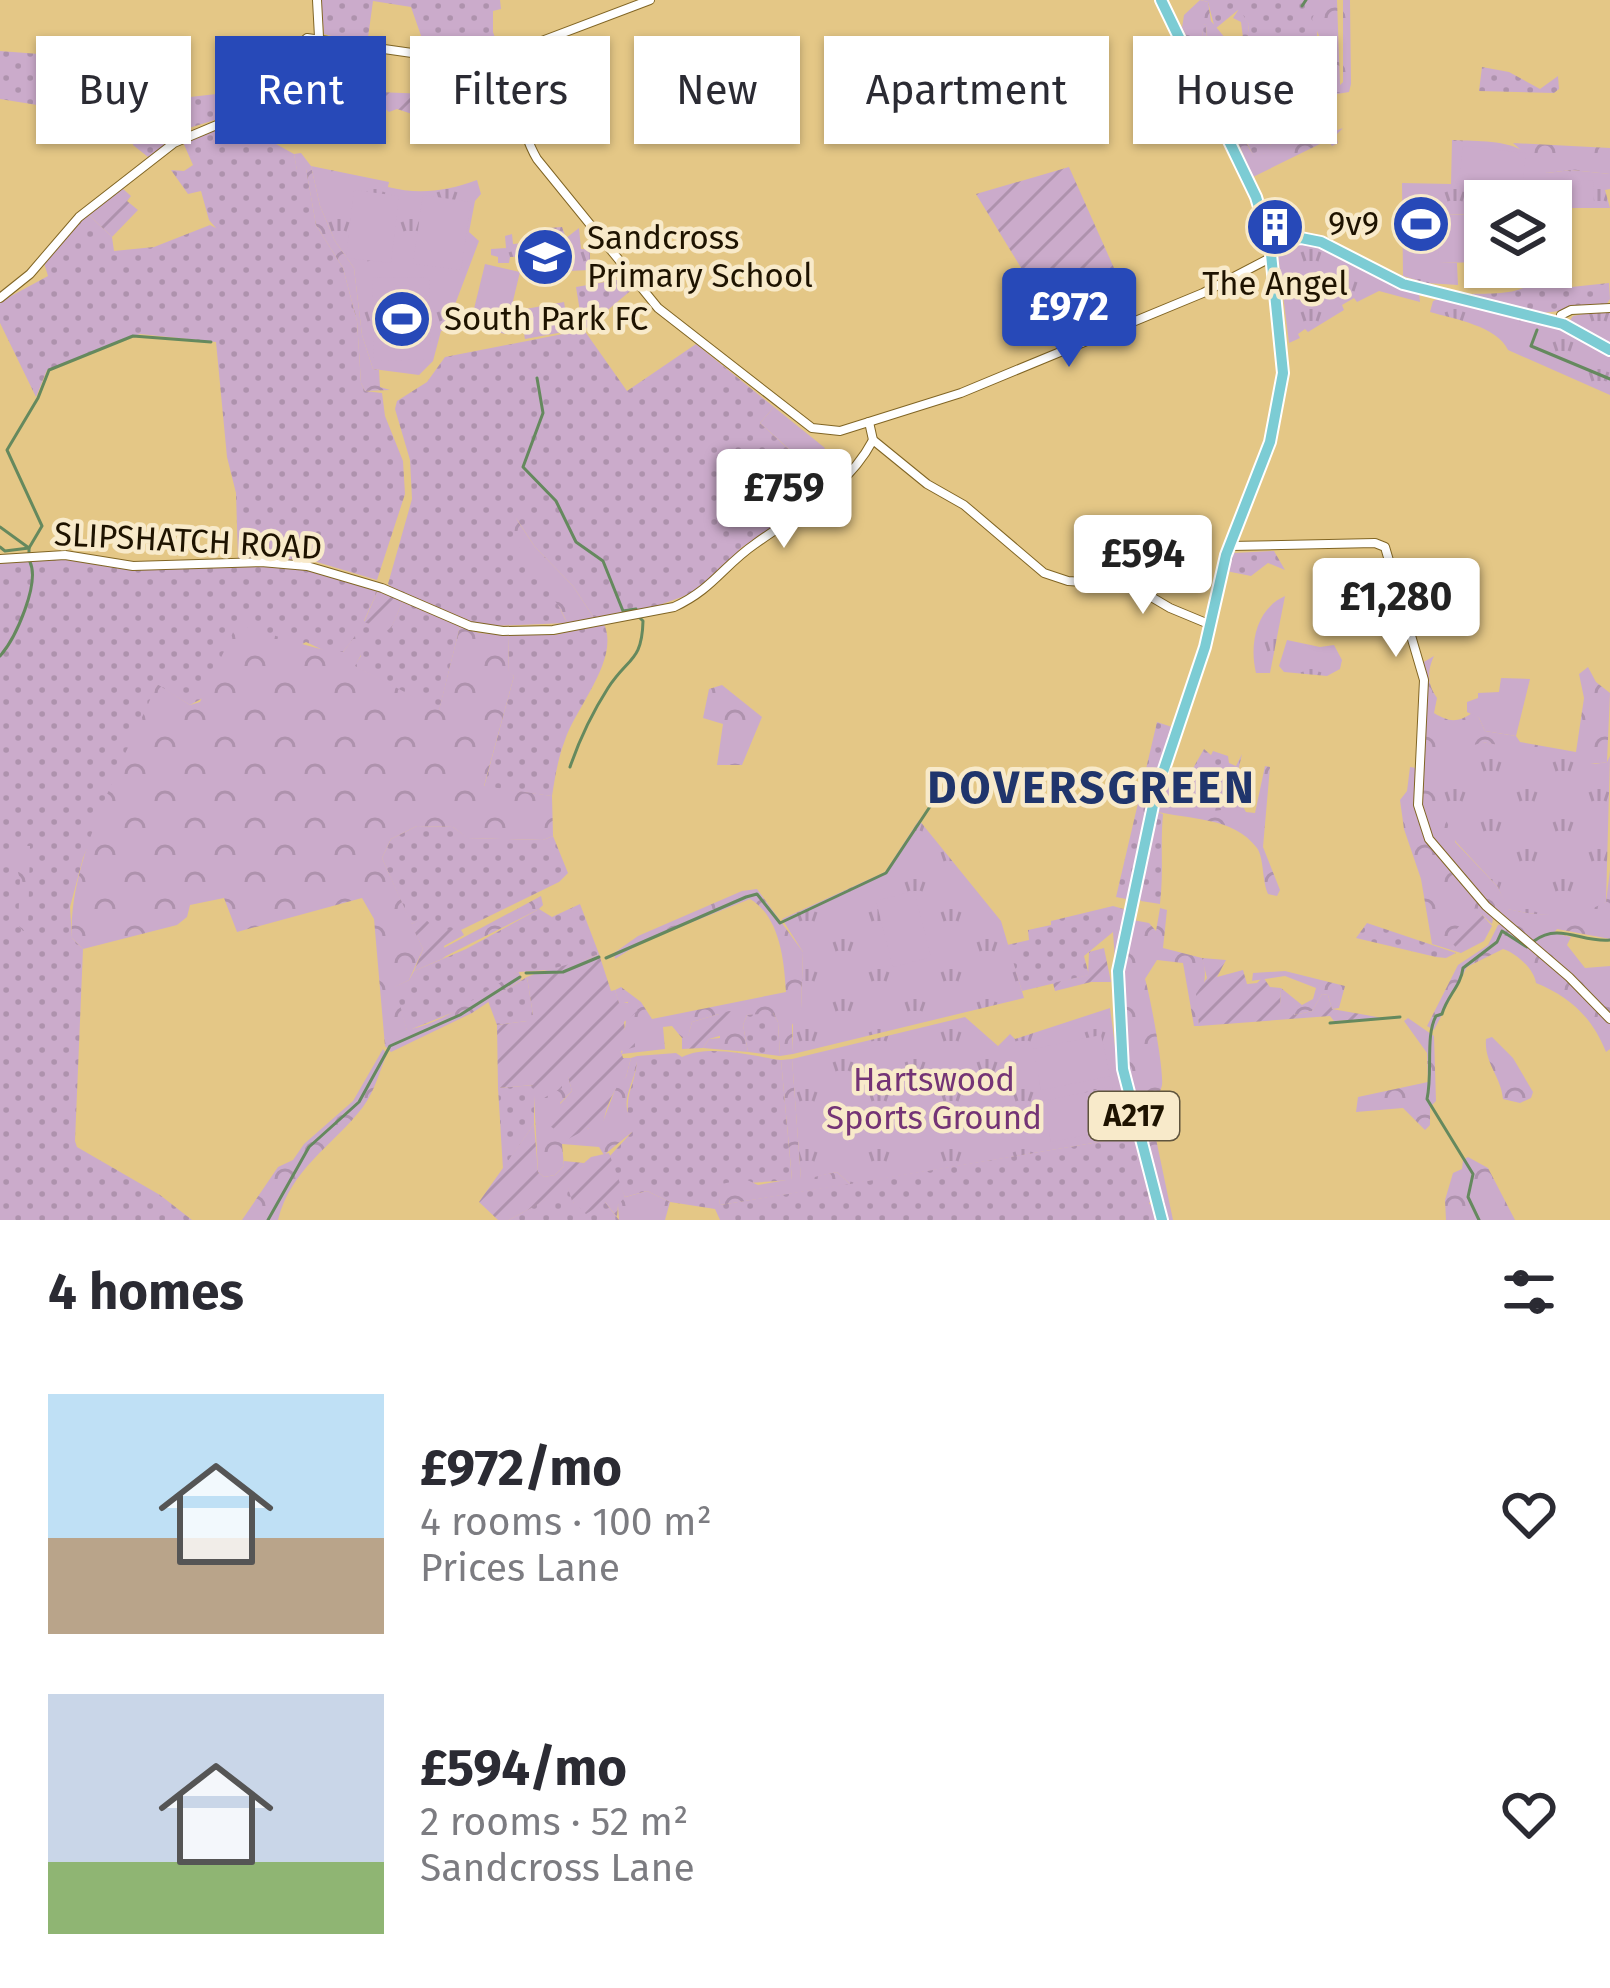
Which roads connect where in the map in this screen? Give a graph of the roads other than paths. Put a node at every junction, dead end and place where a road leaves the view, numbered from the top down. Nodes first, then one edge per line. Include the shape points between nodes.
1 (317, 0) edge
2 (650, 0) edge
3 (1161, 0) edge
4 (319, 36) edge
5 (555, 36) edge
6 (215, 125) edge
7 (528, 144) edge
8 (1271, 255) junction
9 (0, 298) edge
10 (1610, 308) edge
11 (1560, 320) junction
12 (1610, 350) edge
13 (869, 422) junction
14 (873, 440) junction
15 (1229, 546) junction
16 (0, 559) edge
17 (1210, 625) junction
18 (1610, 1019) edge
19 (1162, 1220) edge

1 - 4 street
2 - 5 street
3 - 8 main road, A217 via 1255,194
6 - 9 street via 175,142 79,217
7 - 13 street via 658,308 804,425 834,431
8 - 11 main road via 1301,238 1321,242 1402,284
8 - 13 street via 984,385
8 - 15 main road, A217 via 1282,396
10 - 11 street
11 - 12 main road
13 - 14 street
14 - 16 street, SLIPSHATCH ROAD via 831,495 750,547 691,599 553,630 485,630 307,566
14 - 17 street via 1052,577 1131,585
15 - 17 main road, A217
15 - 18 street via 1385,547 1424,680 1418,787 1429,839 1462,881
17 - 19 main road, A217 via 1155,796 1118,970 1123,1069

